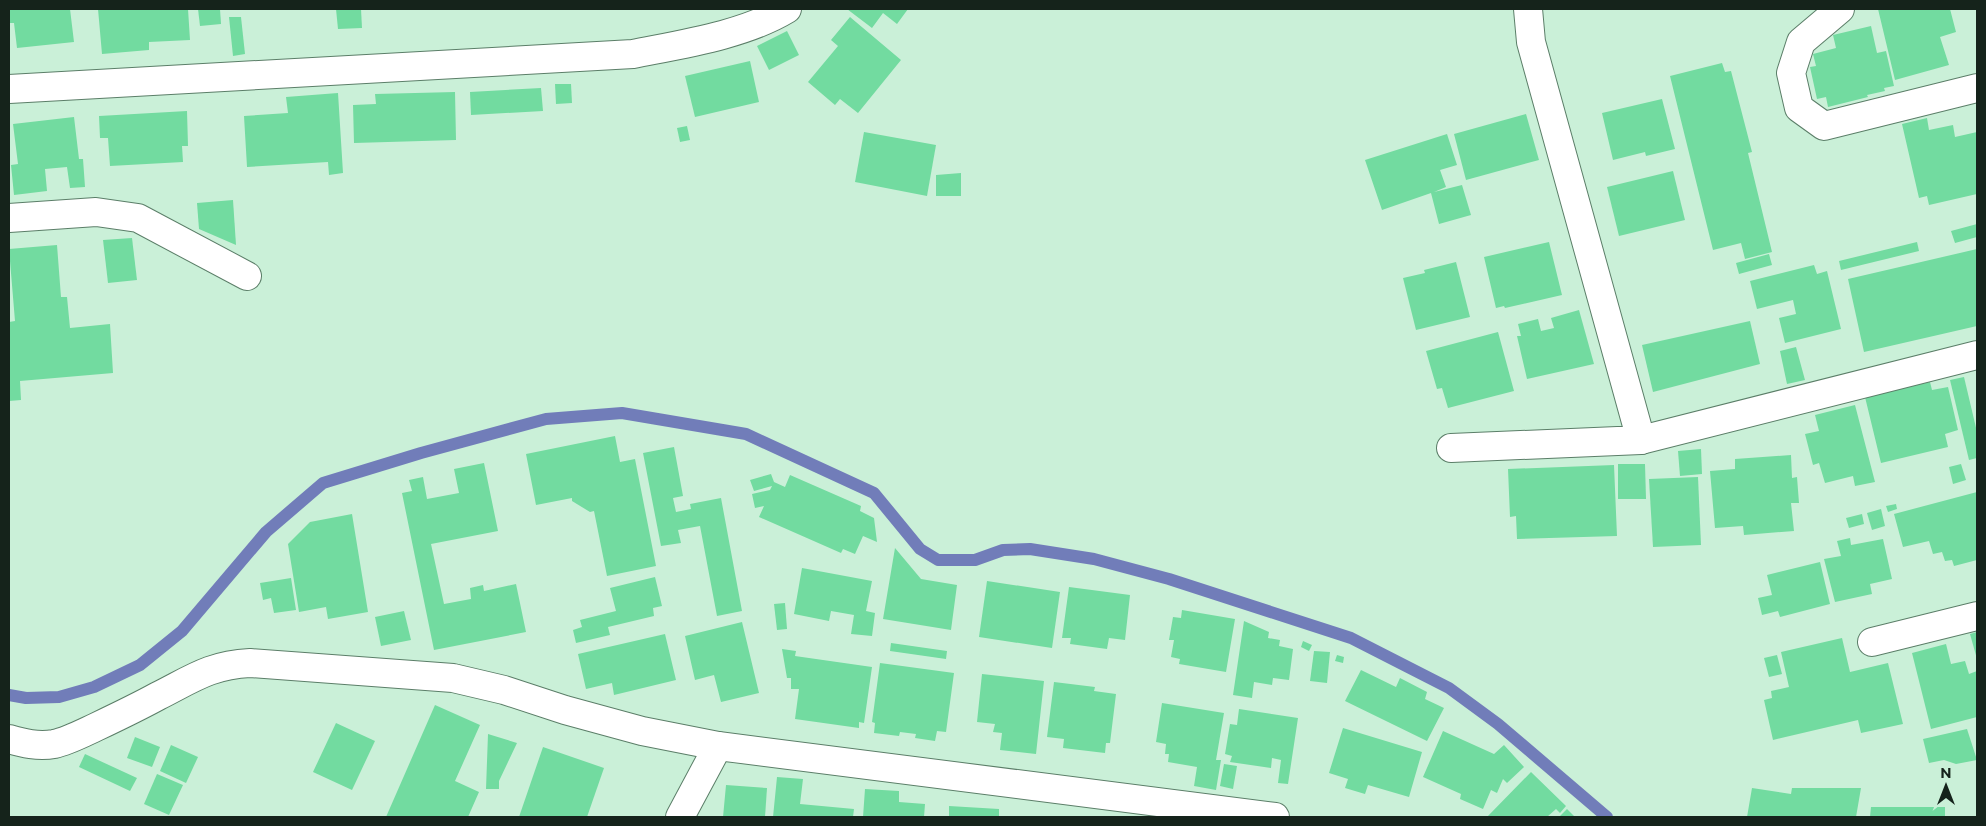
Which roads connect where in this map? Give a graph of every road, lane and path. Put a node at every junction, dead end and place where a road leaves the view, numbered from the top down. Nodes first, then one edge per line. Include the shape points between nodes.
1 (788, 9) edge
2 (1528, 9) edge
3 (1840, 9) edge
4 (1977, 88) edge
5 (9, 89) edge
6 (9, 218) edge
7 (247, 276) dead end
8 (1977, 356) edge
9 (1641, 440) junction
10 (1450, 448) dead end
11 (1977, 616) edge
12 (1872, 642) dead end
13 (9, 739) edge
14 (718, 746) junction
15 (680, 817) edge
16 (1275, 817) edge

1 - 5 street via 771,18 702,40 634,54
2 - 9 street via 1531,42
3 - 4 street via 1801,42 1791,73 1799,108 1824,126
6 - 7 street via 96,212 138,218
8 - 9 street
9 - 10 street
11 - 12 street
13 - 14 street via 28,745 54,744 80,735 189,678 231,664 250,663 453,678 642,731
14 - 15 street
14 - 16 street

